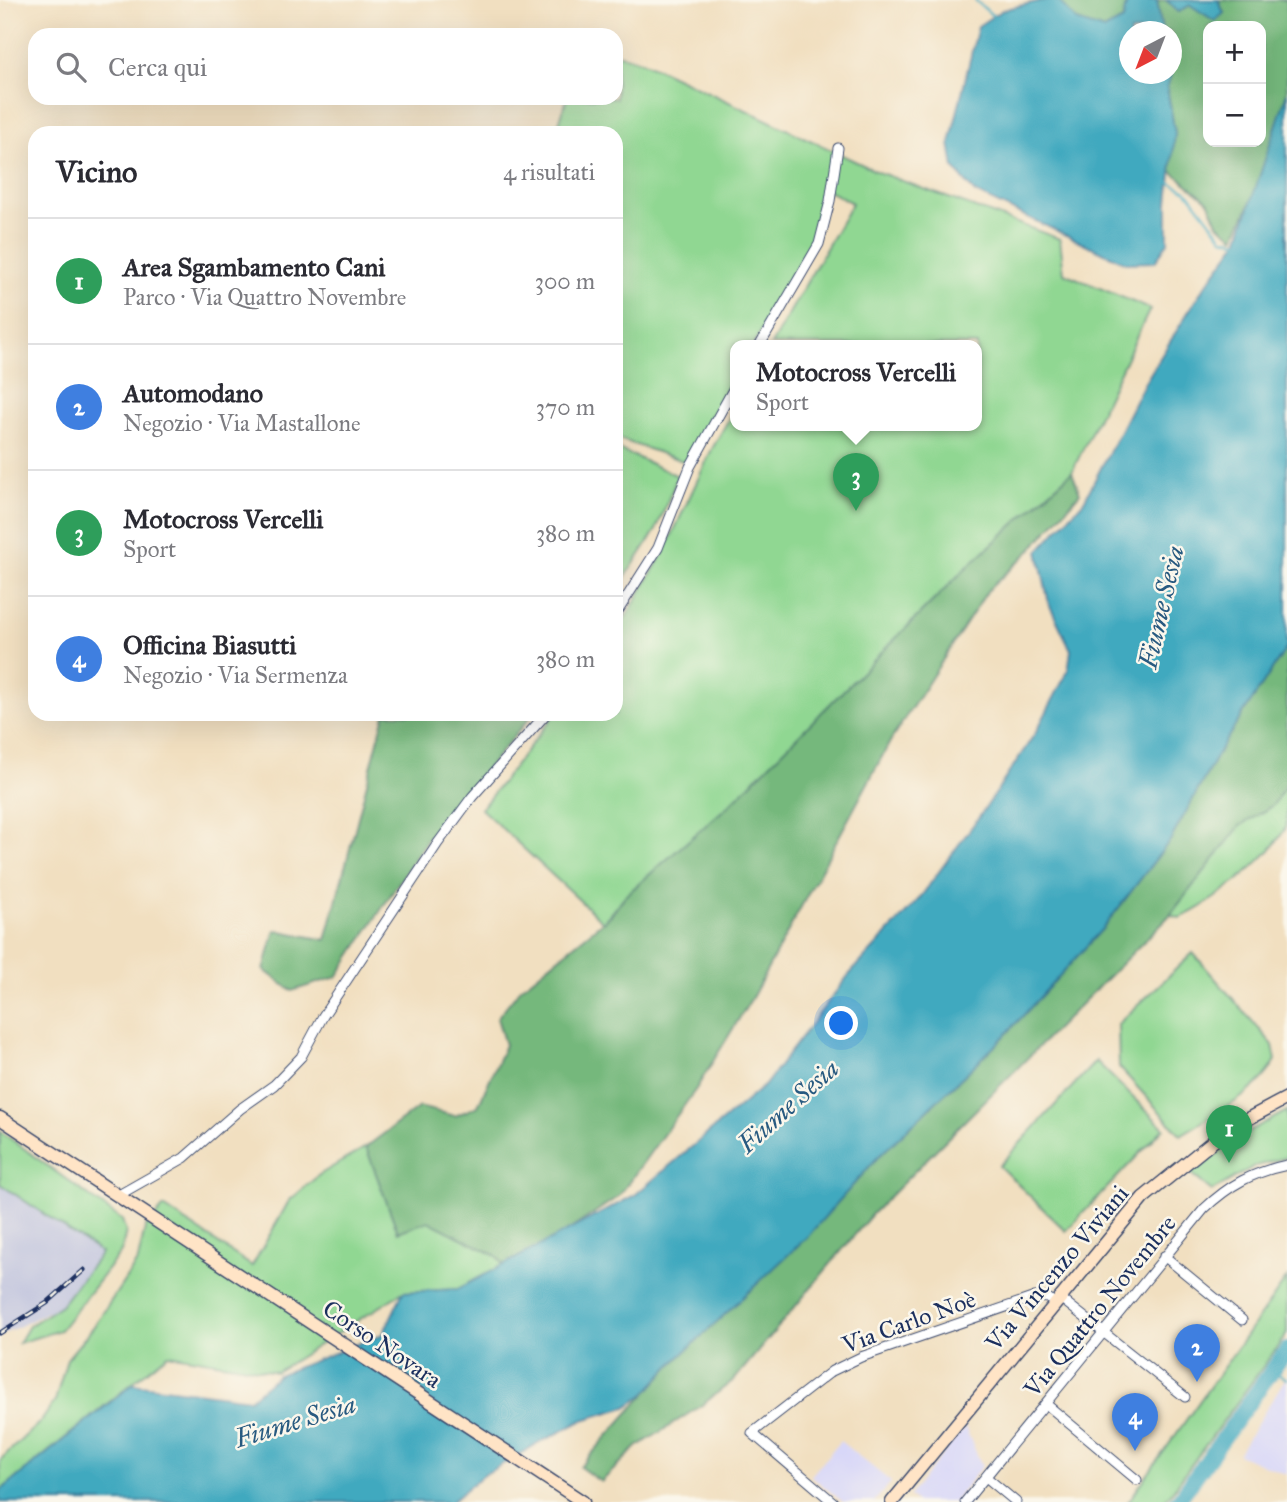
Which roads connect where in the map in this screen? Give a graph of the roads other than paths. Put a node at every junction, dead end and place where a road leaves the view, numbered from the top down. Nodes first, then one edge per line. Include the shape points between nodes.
1 (838, 148) dead end
2 (763, 340) edge
3 (730, 395) edge
4 (623, 603) edge
5 (540, 721) edge
6 (1287, 1098) edge
7 (0, 1118) edge
8 (1287, 1165) edge
9 (117, 1196) junction
10 (1164, 1256) junction
11 (1056, 1300) junction
12 (1242, 1320) dead end
13 (1103, 1331) junction
14 (1185, 1397) dead end
15 (1045, 1404) junction
16 (986, 1477) junction
17 (1137, 1480) dead end
18 (583, 1502) edge
19 (833, 1502) edge
20 (892, 1502) edge
21 (965, 1502) edge
22 (1016, 1502) edge

1 - 2 street via 818,244
3 - 4 street via 690,467 658,548
5 - 9 street via 438,843 323,1016 301,1057 274,1085 184,1158
6 - 11 main road, Via Vincenzo Viviani via 1227,1130 1172,1172 1124,1218
7 - 9 main road, Corso Novara
8 - 10 street, Via Quattro Novembre via 1253,1173 1225,1191
9 - 18 main road, Corso Novara
10 - 12 street
10 - 13 street, Via Quattro Novembre
11 - 13 street
11 - 19 street, Via Carlo Noè via 1035,1297 861,1357 832,1371 752,1433
11 - 20 main road, Via Vincenzo Viviani
13 - 14 street
13 - 15 street, Via Quattro Novembre
15 - 16 street, Via Quattro Novembre
15 - 17 street
16 - 21 street, Via Quattro Novembre
16 - 22 street

